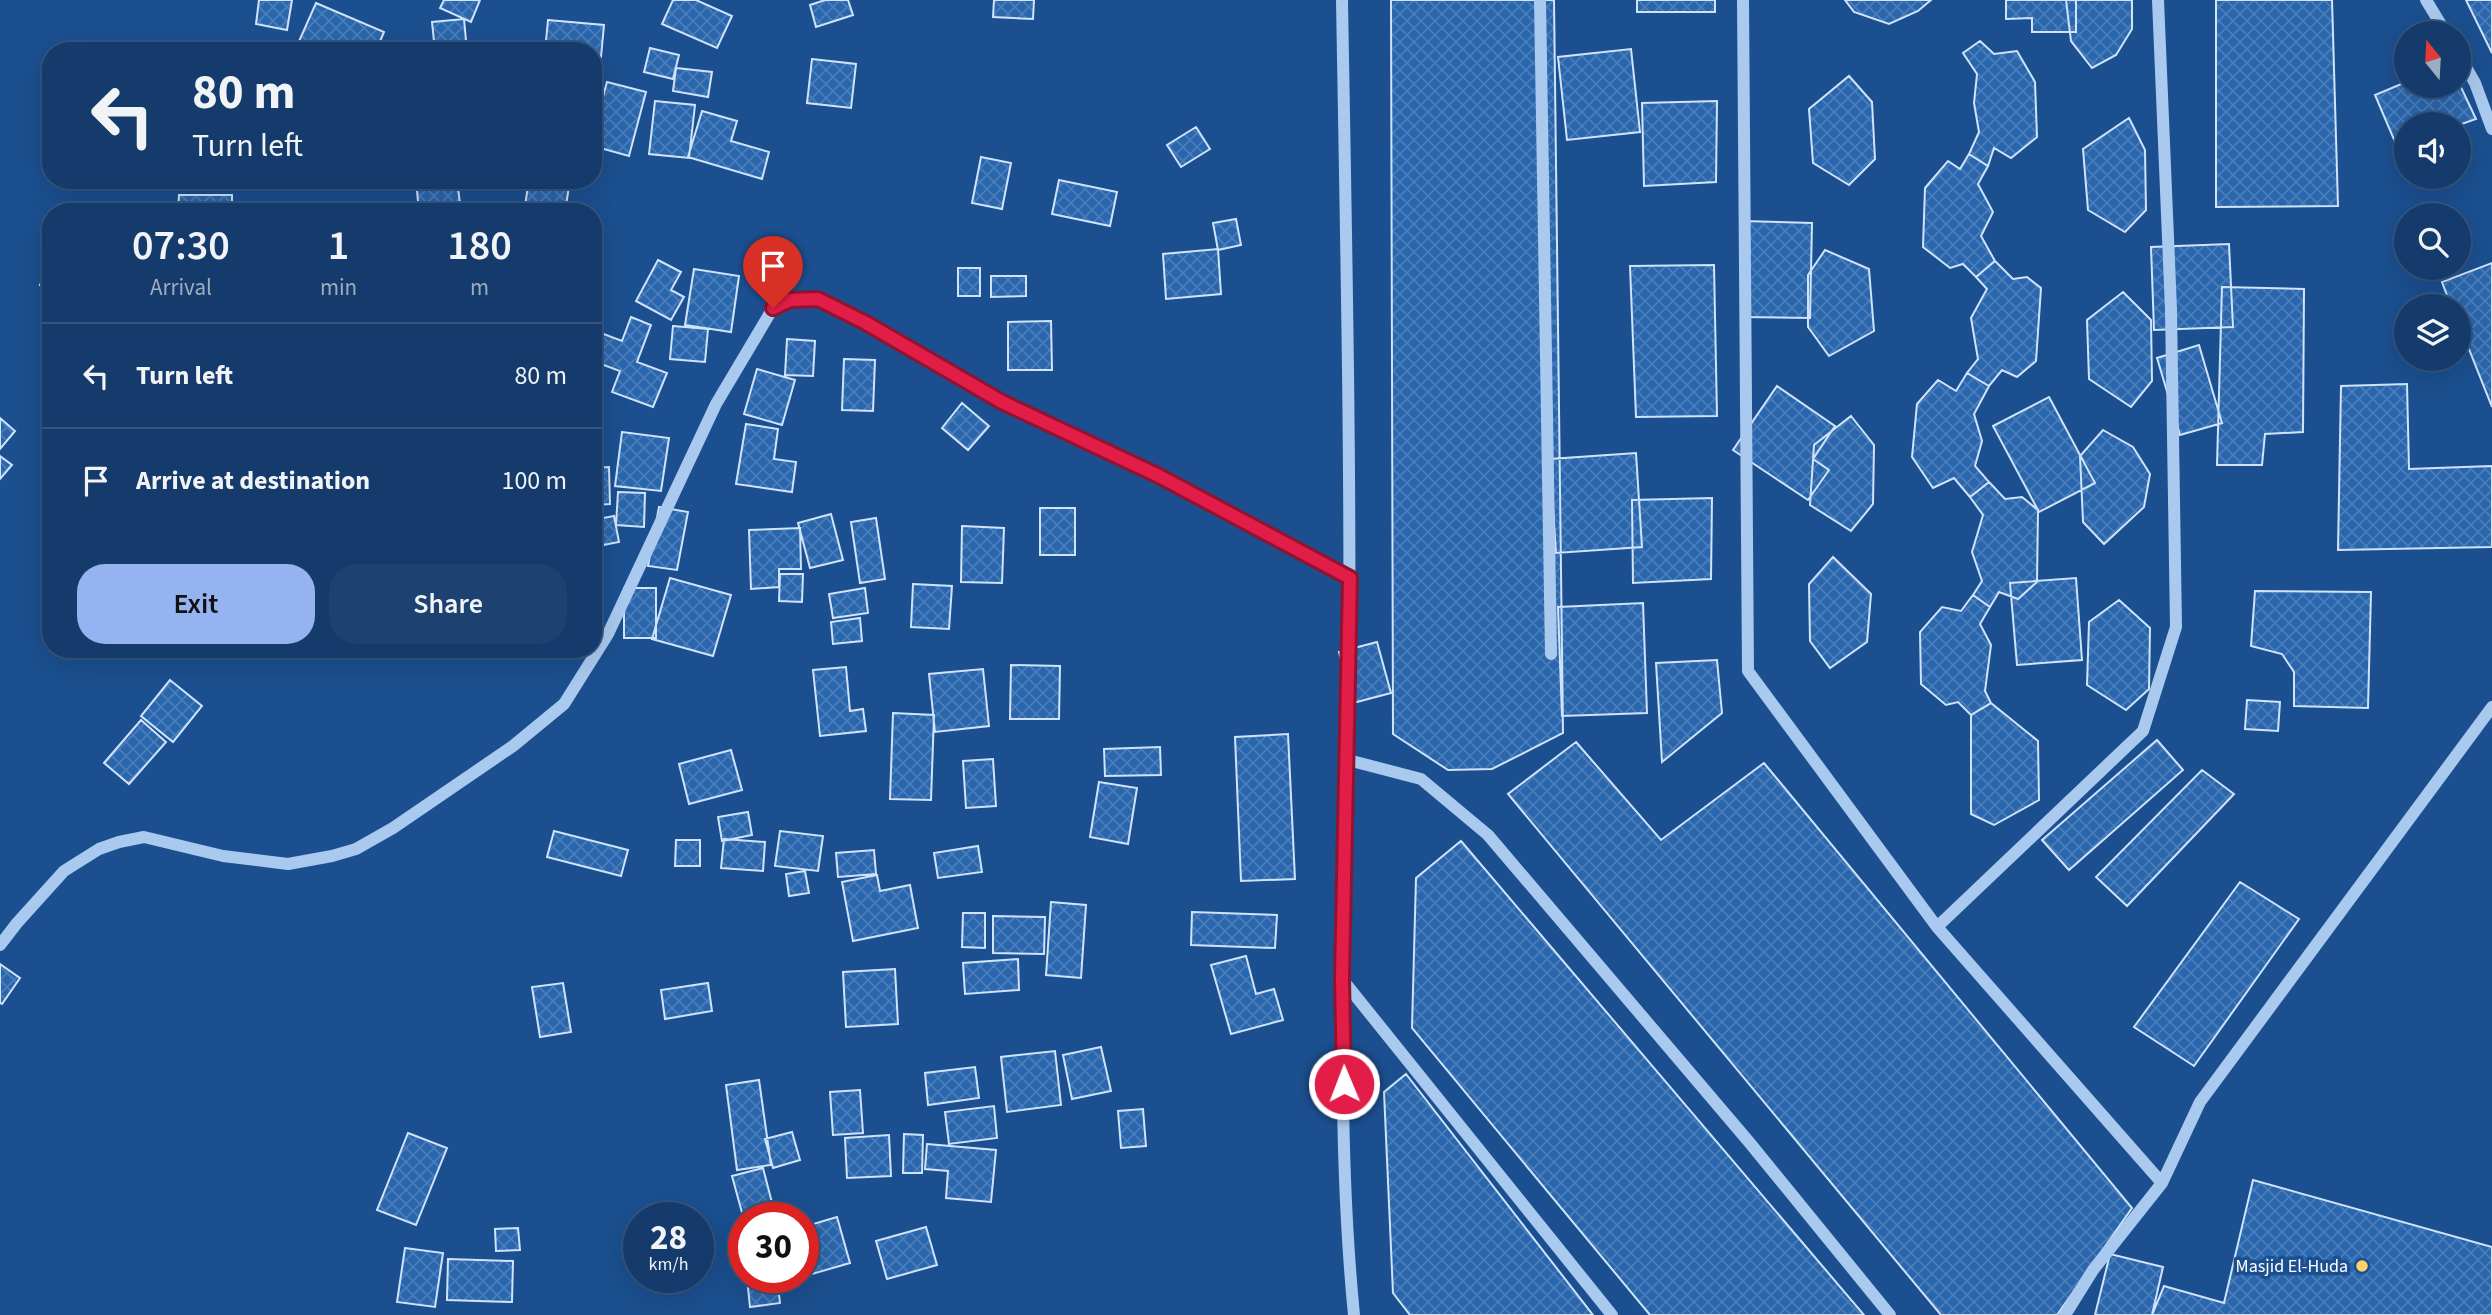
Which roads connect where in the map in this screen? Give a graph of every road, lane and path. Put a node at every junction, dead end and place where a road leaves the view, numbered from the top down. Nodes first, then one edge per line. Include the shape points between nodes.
1 (1342, 0) edge
2 (1541, 0) edge
3 (1743, 0) edge
4 (2158, 0) edge
5 (2426, 0) edge
6 (2439, 21) edge
7 (2471, 76) edge
8 (2492, 129) edge
9 (1350, 578) junction
10 (602, 644) edge
11 (1551, 654) dead end
12 (593, 658) edge
13 (2492, 707) edge
14 (1348, 760) junction
15 (1937, 927) junction
16 (0, 945) edge
17 (1342, 978) junction
18 (2162, 1183) junction
19 (1354, 1315) edge
20 (1612, 1315) edge
21 (1890, 1315) edge
22 (2065, 1315) edge

1 - 9 street
2 - 11 street
3 - 15 street via 1748,671
4 - 15 street via 2171,309 2176,628 2143,731
5 - 6 street
7 - 8 street
9 - 10 street via 1159,476 1002,402 818,299 790,300 773,308 716,404
9 - 14 street
12 - 16 street via 565,704 513,746 356,849 288,864 223,856 144,837 99,849 64,871
13 - 18 street via 2200,1102
14 - 17 street
14 - 21 street via 1421,779 1488,835
15 - 18 street
17 - 19 street via 1347,1242
17 - 20 street
18 - 22 street via 2093,1270

